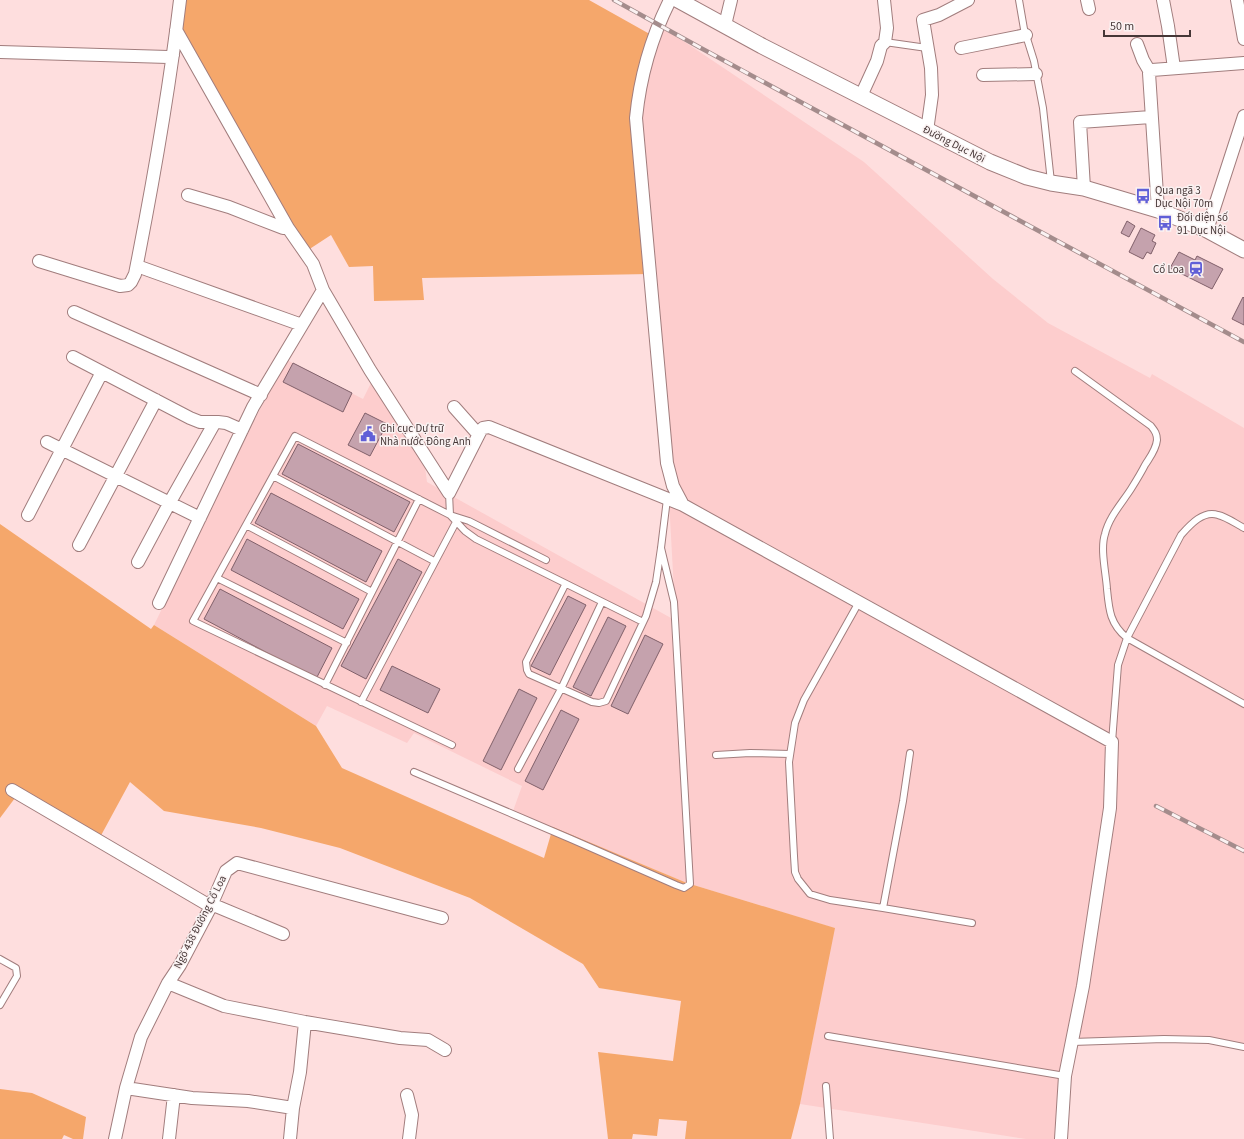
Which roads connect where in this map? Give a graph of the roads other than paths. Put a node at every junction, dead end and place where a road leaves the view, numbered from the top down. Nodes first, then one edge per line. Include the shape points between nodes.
1 (180, 0) edge
2 (670, 0) edge
3 (678, 0) edge
4 (731, 0) edge
5 (884, 0) edge
6 (968, 0) edge
7 (1019, 0) edge
8 (1163, 0) edge
9 (1237, 0) edge
10 (1243, 21) edge
11 (725, 25) junction
12 (176, 30) junction
13 (1026, 36) junction
14 (1244, 39) edge
15 (885, 42) junction
16 (1137, 44) dead end
17 (927, 48) junction
18 (961, 48) dead end
19 (0, 52) edge
20 (173, 55) junction
21 (1244, 63) edge
22 (1174, 68) junction
23 (1150, 72) junction
24 (1036, 74) junction
25 (983, 75) dead end
26 (861, 96) junction
27 (1244, 116) edge
28 (1151, 117) junction
29 (927, 130) junction
30 (1051, 183) junction
31 (1084, 188) junction
32 (188, 195) dead end
33 (1158, 210) junction
34 (288, 228) junction
35 (1207, 230) junction
36 (1244, 250) edge
37 (39, 261) dead end
38 (137, 266) junction
39 (323, 290) junction
40 (74, 312) dead end
41 (302, 325) junction
42 (73, 357) dead end
43 (1075, 371) dead end
44 (102, 372) junction
45 (261, 395) junction
46 (156, 400) junction
47 (454, 407) dead end
48 (215, 422) junction
49 (242, 430) junction
50 (478, 434) junction
51 (47, 442) dead end
52 (62, 450) junction
53 (116, 476) junction
54 (273, 476) junction
55 (449, 493) junction
56 (419, 499) junction
57 (667, 499) junction
58 (170, 502) junction
59 (683, 505) junction
60 (450, 514) junction
61 (28, 515) dead end
62 (200, 518) junction
63 (456, 522) junction
64 (246, 525) junction
65 (1244, 528) edge
66 (398, 542) junction
67 (79, 545) dead end
68 (662, 548) junction
69 (546, 560) dead end
70 (434, 561) junction
71 (138, 562) dead end
72 (217, 578) junction
73 (566, 585) junction
74 (372, 592) junction
75 (602, 602) junction
76 (859, 602) junction
77 (159, 603) dead end
78 (643, 622) junction
79 (1127, 638) junction
80 (346, 643) junction
81 (325, 685) junction
82 (561, 689) junction
83 (361, 702) junction
84 (1244, 704) edge
85 (1112, 742) junction
86 (452, 745) dead end
87 (910, 753) dead end
88 (790, 754) junction
89 (716, 755) dead end
90 (518, 769) dead end
91 (414, 772) dead end
92 (12, 790) dead end
93 (211, 905) junction
94 (883, 908) junction
95 (442, 918) dead end
96 (972, 923) dead end
97 (284, 934) dead end
98 (0, 959) edge
99 (168, 983) junction
100 (0, 1005) edge
101 (305, 1022) junction
102 (828, 1036) dead end
103 (1072, 1042) junction
104 (1244, 1046) edge
105 (445, 1050) dead end
106 (1065, 1076) junction
107 (826, 1086) dead end
108 (126, 1088) junction
109 (174, 1095) junction
110 (406, 1095) dead end
111 (293, 1108) junction
112 (115, 1139) edge
113 (169, 1139) edge
114 (290, 1139) edge
115 (409, 1139) edge
116 (830, 1139) edge
117 (1061, 1139) edge

1 - 12 street
2 - 59 street via 658,24 638,94 636,118 667,463 673,486
3 - 11 street, Đường Dục Nội
4 - 11 street
5 - 15 street via 887,28
6 - 17 street via 923,20
7 - 13 lane
8 - 22 street
9 - 10 street
10 - 14 street
11 - 26 street, Đường Dục Nội
12 - 20 street
12 - 34 street
13 - 18 street
13 - 24 lane
15 - 17 lane
15 - 26 street via 881,46
16 - 23 street
17 - 29 street via 932,68 932,95
19 - 20 street via 168,57
20 - 38 street
21 - 22 street
22 - 23 street
23 - 28 street via 1148,75
24 - 25 street
24 - 30 lane via 1043,108
26 - 29 street, Đường Dục Nội
27 - 35 street
28 - 31 street via 1080,122
28 - 33 street
29 - 30 street, Đường Dục Nội via 990,162
30 - 31 street, Đường Dục Nội
31 - 33 street, Đường Dục Nội
32 - 34 street
33 - 35 street, Đường Dục Nội
34 - 39 street via 313,264
35 - 36 street, Đường Dục Nội
37 - 38 street via 124,286 132,282
38 - 41 street
39 - 41 street
39 - 55 street via 370,370
40 - 45 street
41 - 45 street
42 - 44 street
43 - 79 lane via 1156,432 1154,450 1104,534 1103,547 1111,616 1119,632
44 - 46 street
44 - 52 street
45 - 49 street
46 - 48 street via 200,422
46 - 53 street
47 - 50 street
48 - 49 street
48 - 58 street
49 - 62 street
50 - 55 street
50 - 57 street via 483,428 489,427
51 - 52 street
52 - 53 street
52 - 61 street
53 - 58 street
53 - 67 street
54 - 56 lane via 295,436
54 - 64 lane
54 - 66 lane
55 - 60 lane
56 - 60 lane
56 - 66 lane
57 - 59 street
57 - 68 lane
58 - 62 street
58 - 71 street
59 - 76 street
60 - 63 lane
60 - 69 lane
62 - 77 street
63 - 70 lane
63 - 73 lane via 476,540
64 - 72 lane
64 - 74 lane
65 - 79 lane via 1213,514 1194,521 1181,535
66 - 70 lane
66 - 74 lane
68 - 78 lane via 656,582
68 - 91 lane via 674,602 690,884 684,888 676,885
70 - 83 lane
72 - 80 lane
72 - 81 lane via 193,621
73 - 75 lane
73 - 82 lane via 526,662 529,674
74 - 80 lane
75 - 78 lane
75 - 82 lane
76 - 85 street
76 - 88 lane via 804,700 795,723
78 - 82 lane via 606,701 592,702
79 - 84 lane
79 - 85 lane via 1118,665
80 - 81 lane
81 - 83 lane
82 - 90 lane
83 - 86 lane
85 - 103 street via 1110,808
87 - 94 lane
88 - 89 lane
88 - 94 lane via 794,856 798,879 810,894 830,900
92 - 93 street
93 - 95 street, Ngõ 438 Đường Cổ Loa via 226,871 237,863
93 - 97 street
93 - 99 street, Ngõ 438 Đường Cổ Loa
94 - 96 lane
98 - 100 lane via 16,968 17,976
99 - 101 street via 224,1006
99 - 108 street, Ngõ 438 Đường Cổ Loa via 141,1037
101 - 105 street via 400,1038 428,1040
101 - 111 street
102 - 106 lane
103 - 104 lane via 1210,1040
103 - 106 street
106 - 117 street
107 - 116 lane
108 - 109 street
108 - 112 street, Ngõ 438 Đường Cổ Loa
109 - 111 street via 248,1101
109 - 113 street
110 - 115 street via 412,1115
111 - 114 street

